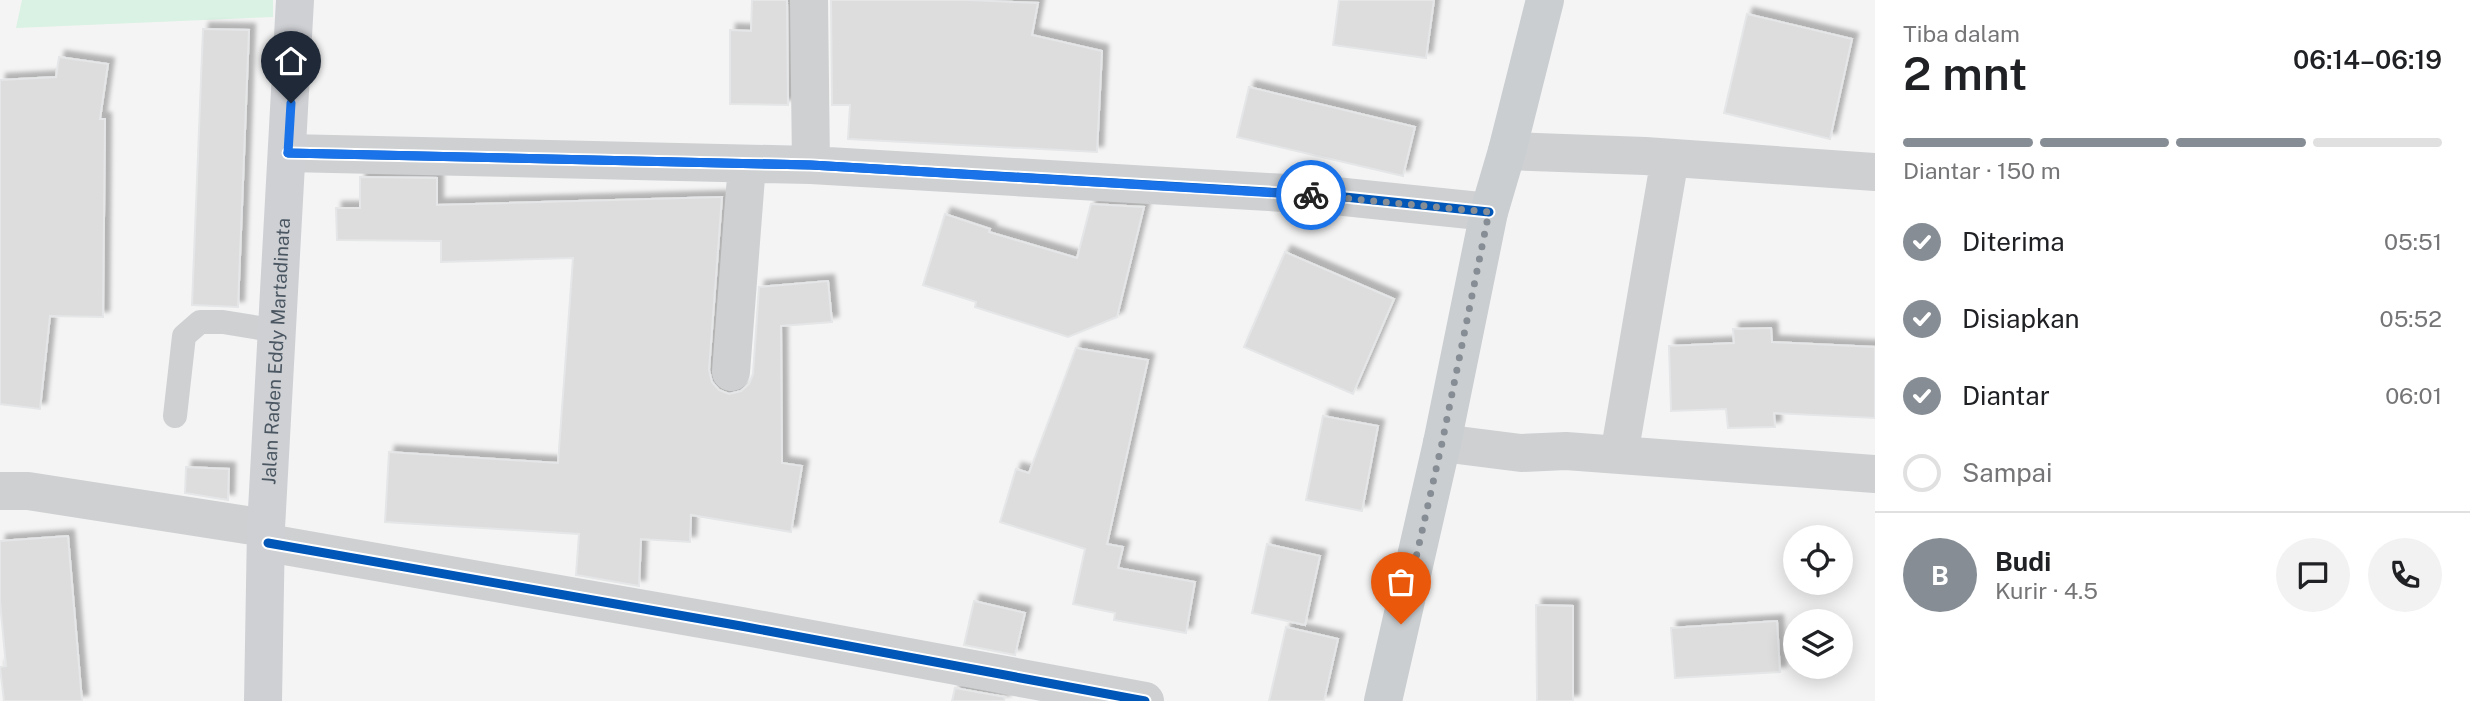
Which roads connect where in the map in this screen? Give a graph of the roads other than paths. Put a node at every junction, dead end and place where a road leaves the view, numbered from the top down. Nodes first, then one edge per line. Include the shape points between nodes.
1 (295, 0) edge
2 (809, 0) edge
3 (1545, 0) edge
4 (1507, 151) junction
5 (288, 153) junction
6 (1657, 157) junction
7 (747, 164) junction
8 (811, 165) junction
9 (1875, 172) edge
10 (1489, 212) junction
11 (278, 331) junction
12 (730, 372) dead end
13 (175, 416) dead end
14 (1442, 443) junction
15 (1619, 455) junction
16 (1875, 474) edge
17 (0, 491) edge
18 (267, 536) junction
19 (263, 701) edge
20 (1145, 701) edge
21 (1383, 701) edge

1 - 5 main road, Jalan Raden Eddy Martadinata
2 - 8 street
3 - 4 main road
4 - 6 street
4 - 10 main road
5 - 7 street
5 - 11 main road, Jalan Raden Eddy Martadinata
6 - 9 street
6 - 15 street
7 - 8 street
7 - 12 street
8 - 10 street via 1335,196
10 - 14 main road
11 - 13 lane via 200,322 184,336
11 - 18 main road, Jalan Raden Eddy Martadinata
14 - 15 street via 1521,453
14 - 21 main road
15 - 16 street
17 - 18 street via 28,491
18 - 19 main road, Jalan Raden Eddy Martadinata
18 - 20 street

